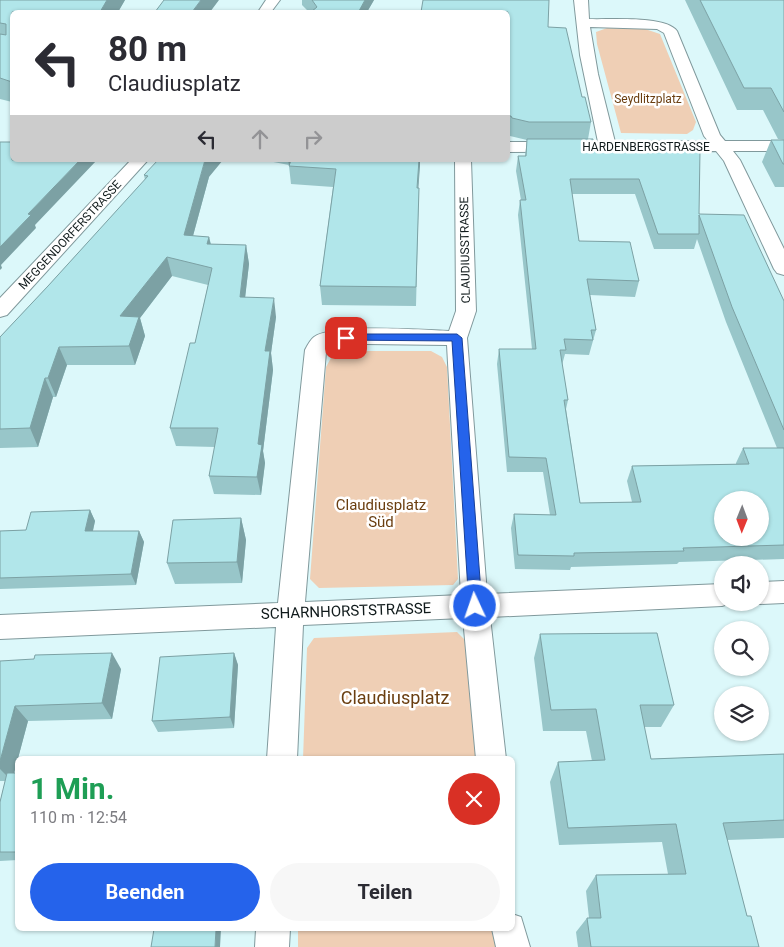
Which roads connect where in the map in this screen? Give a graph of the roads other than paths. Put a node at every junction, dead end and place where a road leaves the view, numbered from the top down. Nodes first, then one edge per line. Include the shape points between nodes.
1 (582, 0) edge
2 (582, 23) junction
3 (784, 146) edge
4 (510, 147) edge
5 (608, 147) junction
6 (722, 147) junction
7 (138, 162) edge
8 (463, 162) edge
9 (784, 269) edge
10 (0, 310) edge
11 (457, 338) junction
12 (784, 592) edge
13 (769, 593) edge
14 (714, 595) edge
15 (475, 606) junction
16 (291, 614) junction
17 (0, 627) edge
18 (282, 756) edge
19 (491, 756) edge
20 (273, 931) edge
21 (509, 931) edge
22 (272, 947) edge
23 (513, 947) edge

1 - 2 street
2 - 5 street
2 - 6 street via 657,25 670,31 712,136
3 - 6 street, HARDENBERGSTRASSE
4 - 5 street, HARDENBERGSTRASSE
5 - 6 street, HARDENBERGSTRASSE
6 - 9 street via 732,160
7 - 10 street, MEGGENDORFERSTRASSE
8 - 11 street, CLAUDIUSSTRASSE via 466,312
11 - 15 street
11 - 16 street via 336,338 323,341 318,346 312,368
12 - 13 street
14 - 15 street, SCHARNHORSTSTRASSE
15 - 16 street, SCHARNHORSTSTRASSE
15 - 19 street
16 - 17 street, SCHARNHORSTSTRASSE
16 - 18 street
20 - 22 street
21 - 23 street

